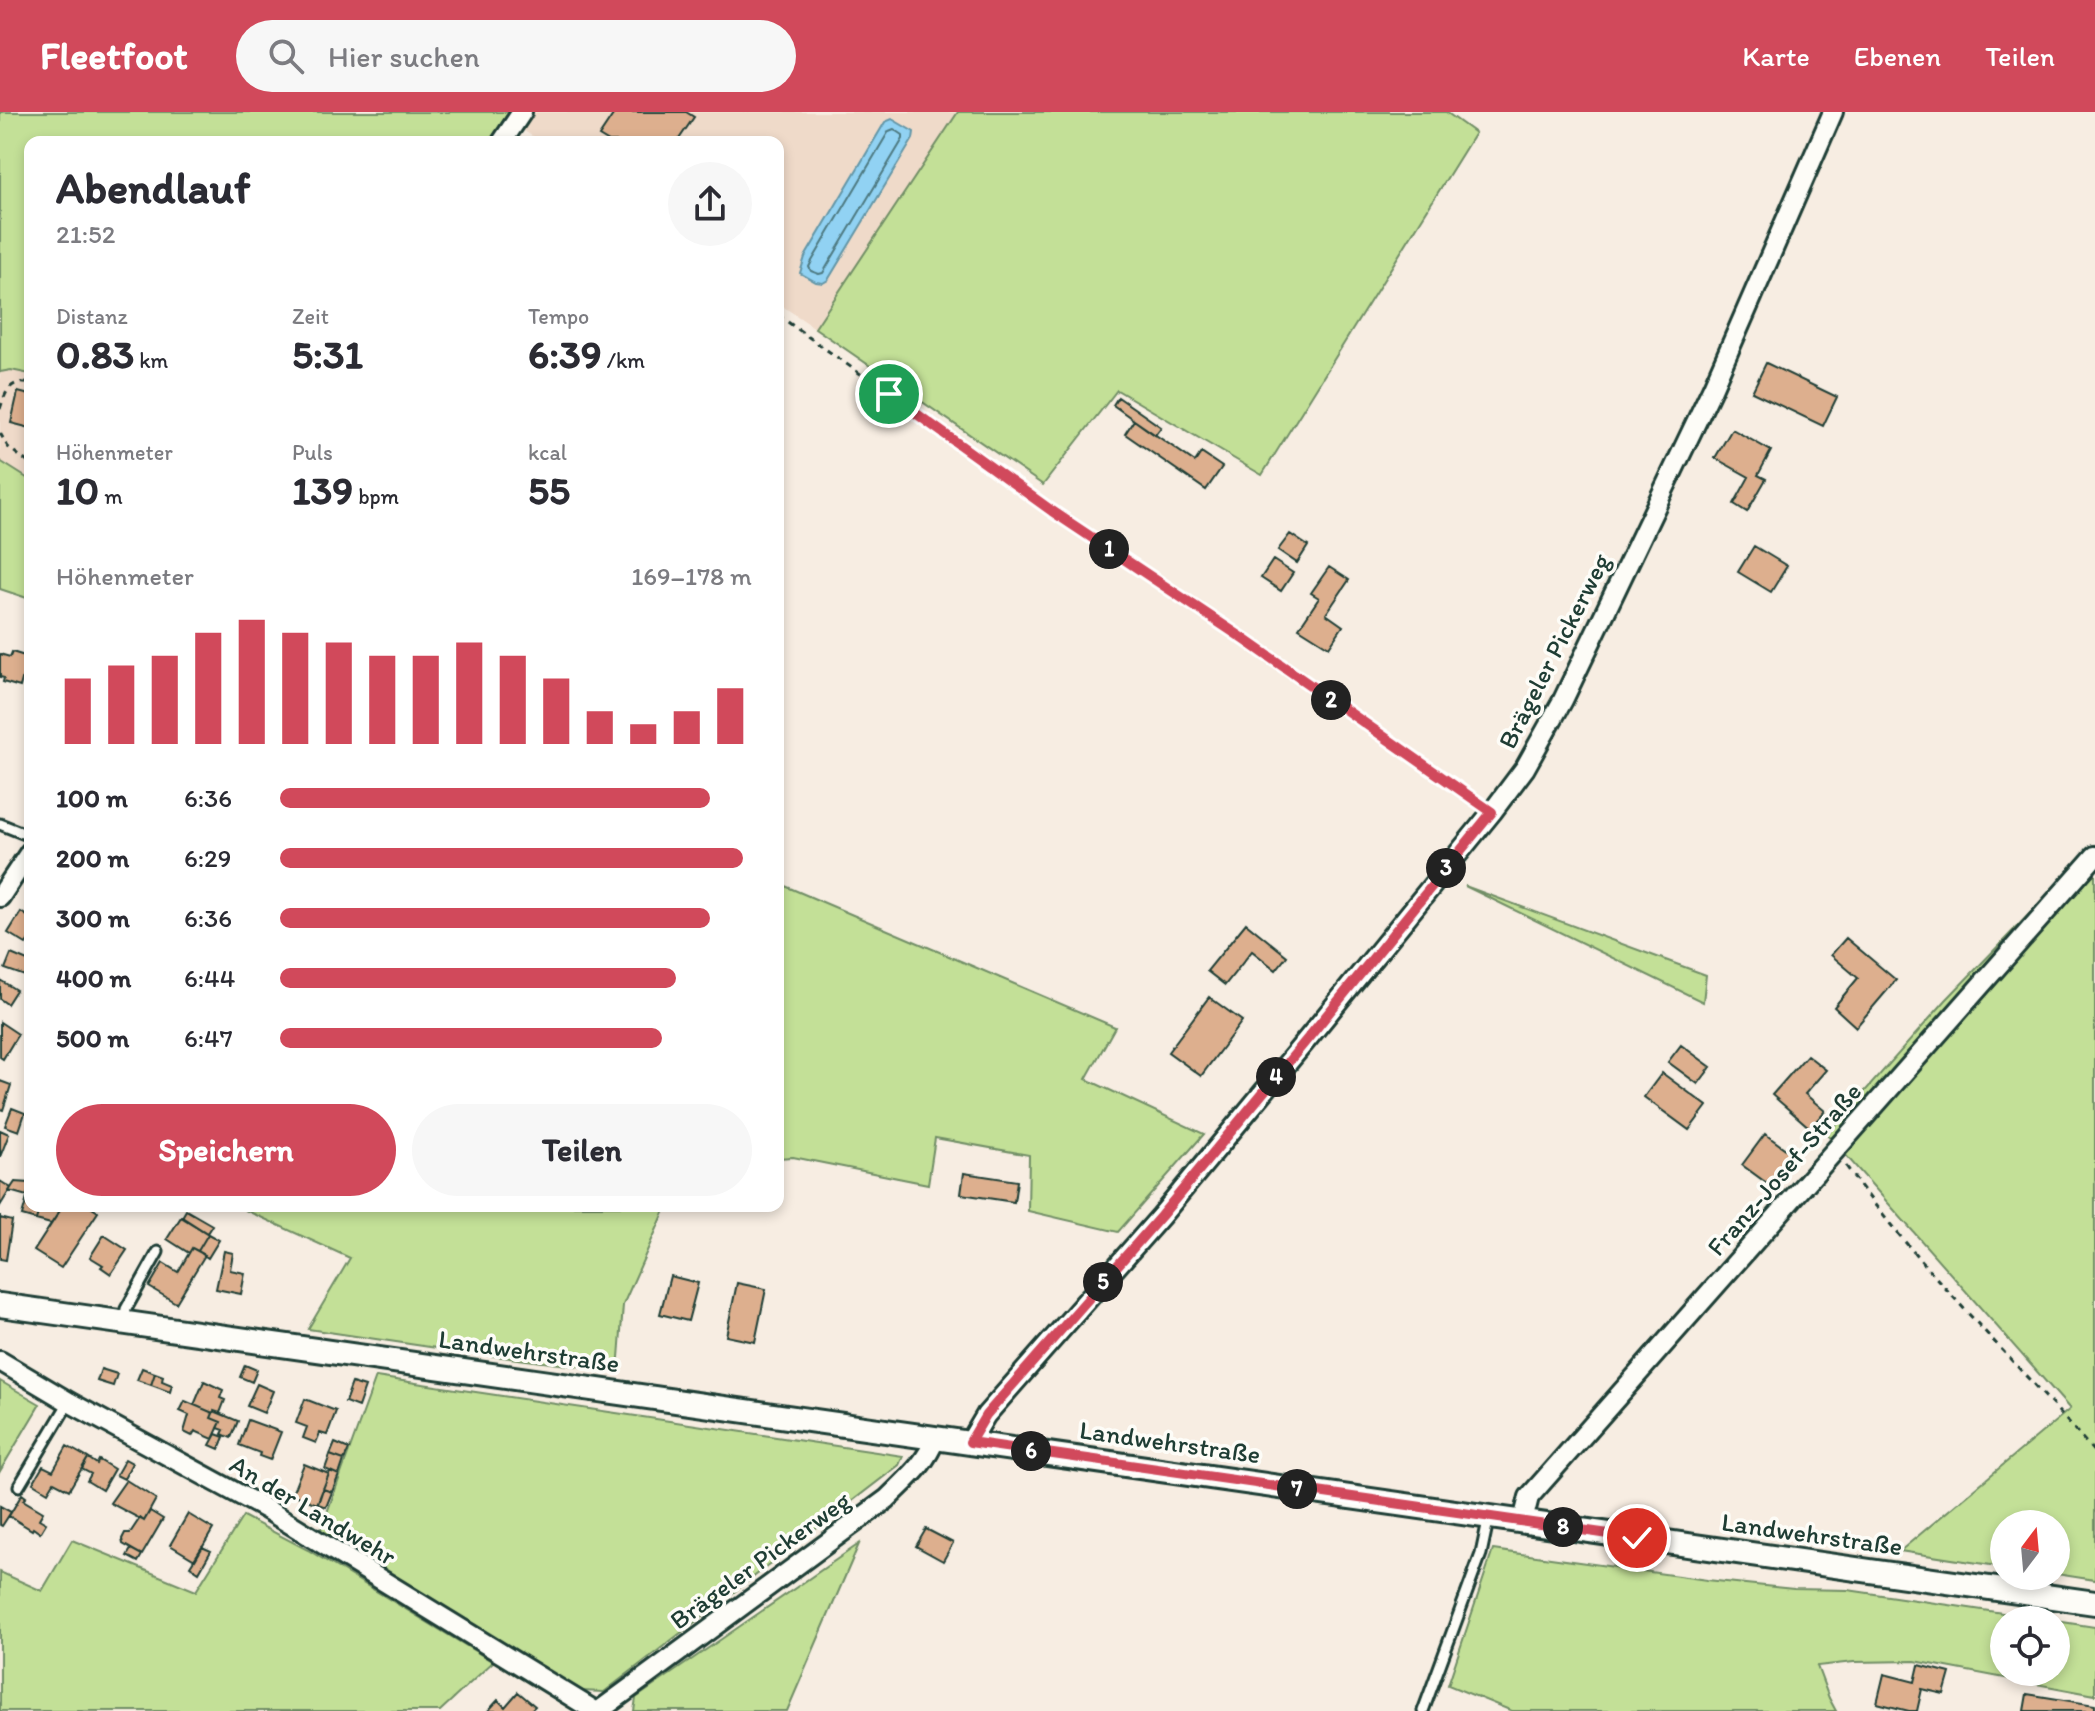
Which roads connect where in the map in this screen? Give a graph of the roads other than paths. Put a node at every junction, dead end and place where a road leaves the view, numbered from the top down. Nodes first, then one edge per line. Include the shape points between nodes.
1 (522, 112) edge
2 (1833, 112) edge
3 (506, 136) edge
4 (0, 824) edge
5 (24, 834) edge
6 (2095, 856) edge
7 (24, 861) edge
8 (0, 897) edge
9 (158, 1252) dead end
10 (0, 1305) edge
11 (124, 1323) junction
12 (0, 1361) edge
13 (69, 1402) junction
14 (936, 1437) junction
15 (970, 1442) junction
16 (19, 1486) dead end
17 (1489, 1516) junction
18 (1523, 1521) junction
19 (2095, 1603) edge
20 (597, 1711) edge
21 (1423, 1711) edge

1 - 3 street
2 - 15 street, Brägeler Pickerweg via 1712,389 1525,768 1181,1192 986,1415
4 - 5 lane
6 - 18 street, Franz-Josef-Straße via 1529,1497
7 - 8 street
9 - 11 lane via 126,1309
10 - 11 street, Landwehrstraße
11 - 14 street, Landwehrstraße
12 - 13 street, An der Landwehr
13 - 16 lane
13 - 20 street, An der Landwehr via 266,1509
14 - 15 street, Landwehrstraße
14 - 20 street, Brägeler Pickerweg via 921,1466 887,1499
15 - 17 street, Landwehrstraße
17 - 18 street, Landwehrstraße
17 - 21 lane via 1481,1554
18 - 19 street, Landwehrstraße

